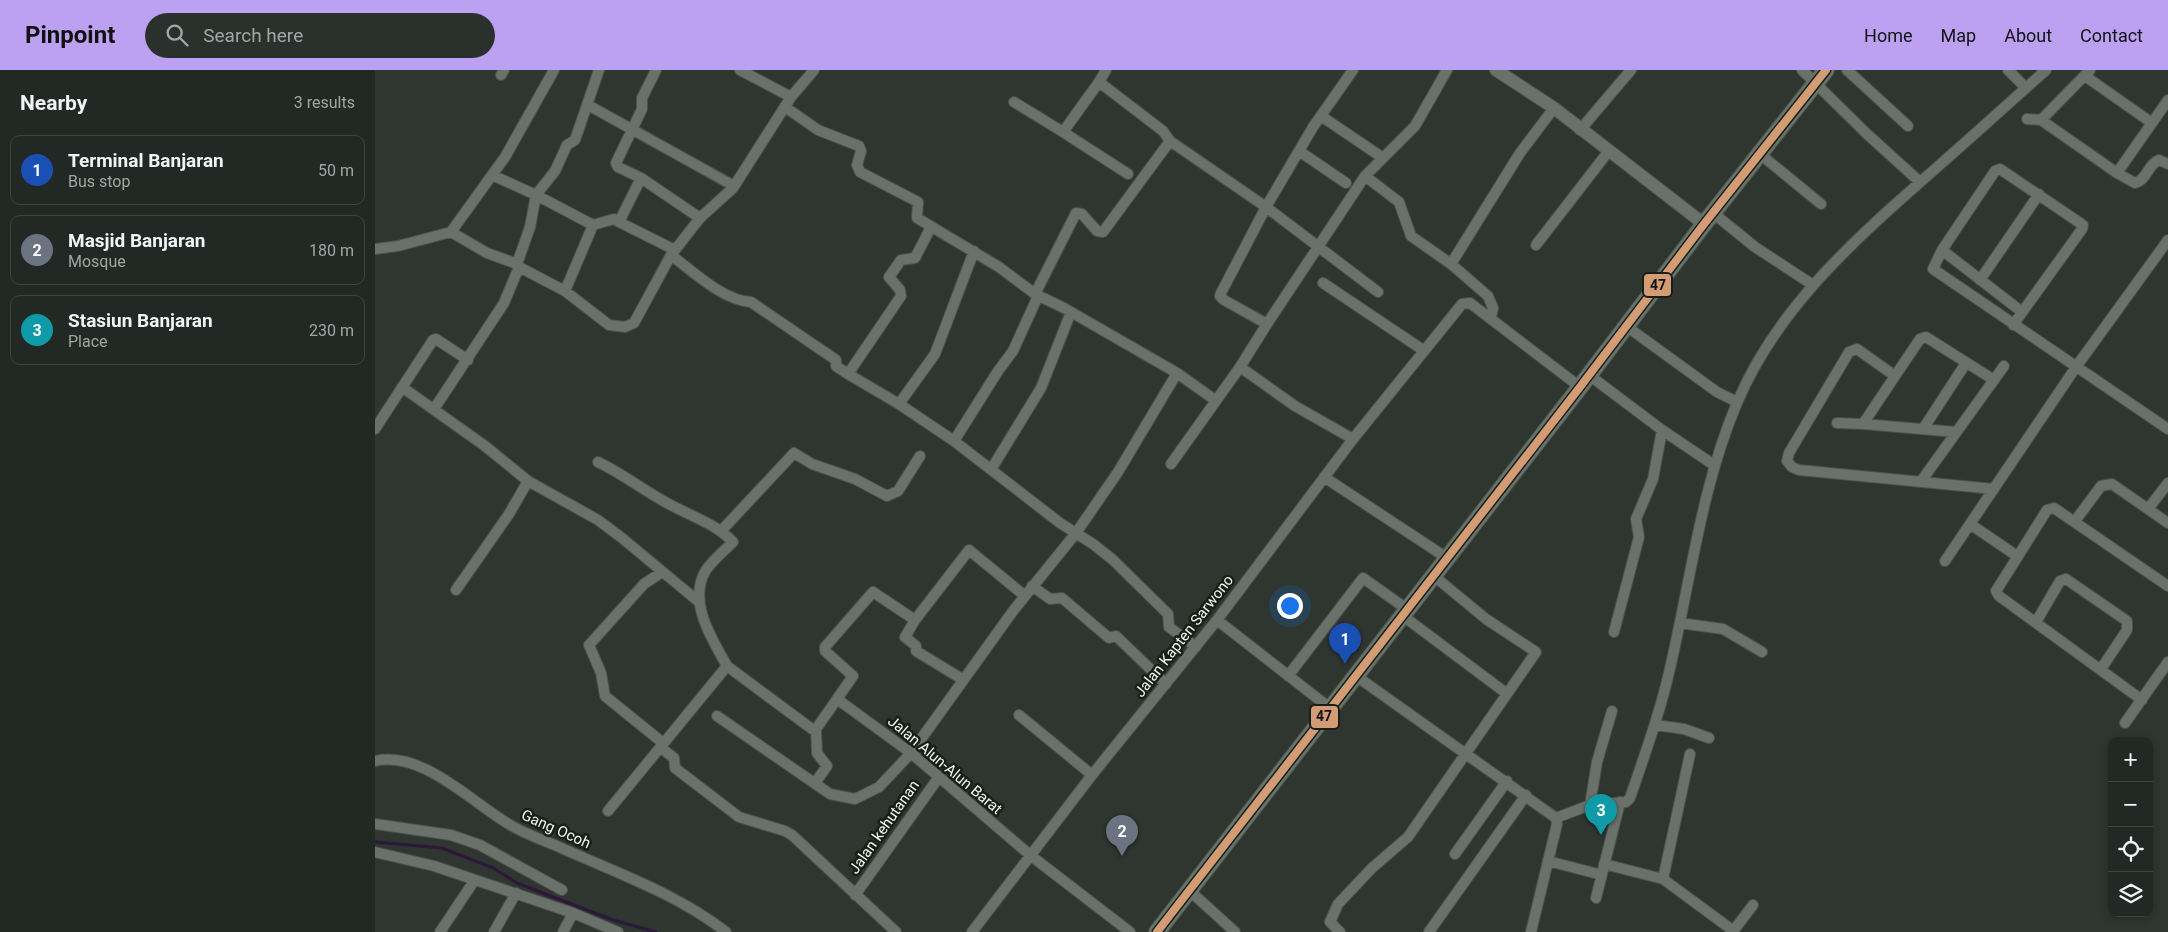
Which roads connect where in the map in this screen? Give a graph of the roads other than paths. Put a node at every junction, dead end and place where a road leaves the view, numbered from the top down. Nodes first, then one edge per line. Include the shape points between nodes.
1 (554, 70) edge
2 (599, 70) edge
3 (656, 70) edge
4 (740, 70) edge
5 (814, 70) edge
6 (1106, 70) edge
7 (1353, 70) edge
8 (1447, 70) edge
9 (1497, 70) edge
10 (1631, 70) edge
11 (1802, 70) edge
12 (1847, 70) edge
13 (2008, 70) edge
14 (2046, 70) edge
15 (2087, 73) edge
16 (1821, 76) edge
17 (1099, 82) junction
18 (2026, 88) junction
19 (791, 96) junction
20 (2168, 100) edge
21 (1014, 102) dead end
22 (588, 105) junction
23 (785, 107) junction
24 (1554, 108) junction
25 (1321, 116) junction
26 (2027, 119) dead end
27 (2041, 120) junction
28 (2152, 123) junction
29 (1908, 126) dead end
30 (632, 128) junction
31 (1580, 130) junction
32 (1063, 132) junction
33 (1170, 141) junction
34 (1299, 151) junction
35 (1608, 152) junction
36 (1760, 154) junction
37 (1383, 158) junction
38 (2168, 164) edge
39 (2117, 173) junction
40 (1128, 174) dead end
41 (493, 175) junction
42 (1365, 176) junction
43 (641, 178) junction
44 (1920, 182) junction
45 (1346, 183) dead end
46 (734, 186) junction
47 (2039, 194) junction
48 (536, 195) junction
49 (1821, 204) dead end
50 (1266, 207) junction
51 (700, 218) junction
52 (1708, 218) junction
53 (619, 222) junction
54 (593, 225) junction
55 (931, 226) junction
56 (451, 232) junction
57 (2168, 240) edge
58 (1536, 245) dead end
59 (1320, 248) junction
60 (375, 249) edge
61 (1942, 250) junction
62 (975, 251) junction
63 (673, 252) junction
64 (1451, 264) junction
65 (518, 265) junction
66 (1980, 280) junction
67 (1323, 283) dead end
68 (1813, 285) junction
69 (565, 291) junction
70 (1378, 292) dead end
71 (1037, 295) junction
72 (1071, 312) junction
73 (2022, 312) junction
74 (1492, 313) junction
75 (1267, 324) junction
76 (2013, 325) junction
77 (1626, 326) junction
78 (1420, 354) junction
79 (467, 360) junction
80 (1967, 363) junction
81 (2004, 366) dead end
82 (1240, 367) junction
83 (2076, 367) junction
84 (1177, 373) junction
85 (848, 374) junction
86 (1895, 376) junction
87 (1994, 380) junction
88 (1584, 382) junction
89 (402, 388) junction
90 (1215, 400) junction
91 (1737, 402) junction
92 (899, 404) junction
93 (434, 409) junction
94 (1837, 423) dead end
95 (1863, 424) junction
96 (375, 429) edge
97 (1923, 429) junction
98 (2168, 429) edge
99 (1956, 432) junction
100 (1661, 435) junction
101 (1353, 439) junction
102 (954, 441) junction
103 (920, 456) dead end
104 (598, 462) dead end
105 (1171, 464) dead end
106 (992, 468) junction
107 (1713, 470) junction
108 (1324, 477) junction
109 (1922, 480) junction
110 (528, 481) junction
111 (2168, 483) edge
112 (1989, 496) junction
113 (2148, 509) junction
114 (2075, 521) junction
115 (2168, 523) edge
116 (1969, 524) junction
117 (722, 530) junction
118 (1076, 533) junction
119 (2017, 556) junction
120 (1447, 558) junction
121 (1945, 561) dead end
122 (662, 572) junction
123 (1434, 576) junction
124 (1032, 586) junction
125 (2168, 586) edge
126 (456, 590) dead end
127 (1025, 596) junction
128 (699, 602) junction
129 (1405, 613) junction
130 (915, 620) junction
131 (1217, 620) junction
132 (2036, 622) junction
133 (1680, 623) junction
134 (1614, 632) dead end
135 (1196, 648) junction
136 (1762, 652) dead end
137 (2168, 662) edge
138 (727, 666) junction
139 (2101, 669) junction
140 (1288, 676) junction
141 (1356, 676) junction
142 (962, 679) junction
143 (1166, 684) junction
144 (1506, 693) junction
145 (837, 699) junction
146 (2142, 700) junction
147 (1331, 709) junction
148 (1612, 711) dead end
149 (1019, 715) dead end
150 (717, 716) dead end
151 (2125, 723) dead end
152 (1655, 724) junction
153 (816, 728) junction
154 (1709, 738) dead end
155 (662, 745) junction
156 (1467, 752) junction
157 (911, 753) junction
158 (1690, 754) dead end
159 (375, 761) edge
160 (1092, 776) junction
161 (939, 777) junction
162 (1507, 781) junction
163 (815, 783) junction
164 (1526, 795) junction
165 (1620, 802) junction
166 (1589, 805) junction
167 (608, 811) dead end
168 (1556, 818) junction
169 (375, 824) edge
170 (375, 852) edge
171 (1455, 854) dead end
172 (1030, 855) junction
173 (1549, 861) junction
174 (1603, 870) junction
175 (1663, 879) junction
176 (474, 881) junction
177 (562, 890) dead end
178 (1190, 891) junction
179 (517, 894) junction
180 (855, 895) junction
181 (1596, 898) dead end
182 (1753, 905) dead end
183 (573, 913) junction
184 (440, 932) edge
185 (494, 932) edge
186 (563, 932) edge
187 (618, 932) edge
188 (726, 932) edge
189 (896, 932) edge
190 (972, 932) edge
191 (1131, 932) edge
192 (1157, 932) edge
193 (1235, 932) edge
194 (1340, 932) edge
195 (1429, 932) edge
196 (1531, 932) edge

1 - 41 street
2 - 22 street
3 - 30 street
4 - 19 street
5 - 19 street
6 - 17 street
7 - 25 street
8 - 37 street via 1415,126
9 - 24 street
10 - 31 street
11 - 16 street
12 - 29 street
13 - 18 street
14 - 18 street
15 - 27 street
15 - 28 street
16 - 36 main road
16 - 44 street via 1867,134
17 - 32 street
17 - 33 street via 1163,131
18 - 44 street
19 - 23 street
20 - 28 street
21 - 32 street
22 - 30 street
22 - 48 street via 575,140 567,146 555,171
23 - 46 street
23 - 55 street via 818,130 861,148 857,165 860,172 918,202 920,206 916,217
24 - 31 street
24 - 64 street via 1520,154
25 - 34 street
25 - 37 street
26 - 27 street
27 - 39 street
28 - 39 street
30 - 43 street via 616,163
30 - 46 street
31 - 35 street
32 - 40 street
33 - 50 street
33 - 71 street via 1103,232 1097,231 1082,214 1076,213
34 - 45 street
34 - 50 street
35 - 52 street
35 - 58 street
36 - 49 street
36 - 52 main road
37 - 42 street
38 - 39 street via 2159,160 2155,162 2141,181 2135,183
41 - 48 street
41 - 56 street
42 - 59 street
42 - 64 street via 1399,202 1411,236
43 - 51 street
43 - 53 street
44 - 68 street via 1843,251
46 - 51 street
47 - 61 street via 1998,169
47 - 66 street
47 - 73 street via 2080,223 2082,229
48 - 54 street
48 - 65 street
50 - 59 street
50 - 75 street via 1221,296
51 - 63 street
52 - 68 street
52 - 77 main road
53 - 54 street via 614,219
53 - 63 street
54 - 69 street
55 - 62 street
55 - 85 street via 915,258 901,260 889,278 901,296
56 - 60 street
56 - 65 street via 487,253
57 - 83 street
59 - 70 street
59 - 75 street
61 - 66 street
61 - 76 street via 1933,269
62 - 71 street
62 - 92 street via 935,354
63 - 69 street via 634,323 625,327 609,325
63 - 85 street via 700,278 736,299 751,302 835,360 837,366
64 - 74 street via 1488,296
65 - 69 street
65 - 79 street via 504,302
66 - 73 street
67 - 78 street
68 - 91 street via 1772,339
71 - 72 street
71 - 102 street via 1013,351
72 - 84 street
72 - 106 street via 1041,388
73 - 76 street
74 - 78 street, Jalan Kapten Sarwono via 1464,303
74 - 88 street
75 - 82 street
76 - 83 street
77 - 88 main road
77 - 91 street via 1717,392
78 - 101 street, Jalan Kapten Sarwono
79 - 89 street via 433,340
79 - 93 street
80 - 86 street via 1922,338
80 - 87 street
80 - 97 street
81 - 87 street
82 - 90 street
82 - 101 street via 1295,406
83 - 98 street
83 - 112 street
84 - 90 street
84 - 118 street via 1135,448
85 - 92 street
86 - 95 street
86 - 109 street via 1857,350 1849,352 1787,461 1799,470
87 - 99 street
88 - 100 street
88 - 120 main road
89 - 93 street
89 - 96 street
90 - 105 street
91 - 107 street
92 - 102 street
93 - 110 street
94 - 95 street
95 - 97 street
97 - 99 street
99 - 109 street
100 - 107 street
100 - 134 street via 1653,479 1636,519 1639,537
101 - 108 street, Jalan Kapten Sarwono
102 - 106 street
103 - 117 street via 898,491 887,496 855,478 812,464 795,453
104 - 117 street via 627,476 667,503
106 - 118 street
107 - 133 street
108 - 120 street
108 - 131 street, Jalan Kapten Sarwono
109 - 112 street
110 - 122 street via 598,520
110 - 126 street
111 - 113 street
112 - 116 street
113 - 114 street via 2112,484 2106,484 2101,486
113 - 115 street
114 - 119 street via 2055,508 2047,510
114 - 125 street
116 - 119 street
116 - 121 street
117 - 128 street via 733,542 706,570
118 - 124 street
118 - 135 street via 1112,559 1168,614 1169,627
119 - 132 street via 1995,591
120 - 123 main road
122 - 128 street
122 - 155 street via 644,584 589,643 601,673 605,696
123 - 129 main road
123 - 144 street via 1485,619 1536,652
124 - 127 street
124 - 143 street via 1050,599 1063,599 1109,638 1115,636
127 - 130 street via 969,550
127 - 142 street
128 - 138 street via 708,632
129 - 140 street via 1363,578
129 - 141 main road
129 - 144 street
130 - 142 street via 905,638 916,646 916,651
130 - 145 street via 875,593 869,595 824,650 853,676
131 - 135 street, Jalan Kapten Sarwono
131 - 140 street
132 - 139 street
132 - 139 street via 2059,581 2066,579 2127,621 2127,630
133 - 136 street via 1723,629
133 - 152 street
135 - 143 street, Jalan Kapten Sarwono
137 - 146 street
138 - 153 street via 812,729
138 - 155 street
139 - 146 street
140 - 147 street
141 - 147 main road
141 - 156 street
142 - 157 street
143 - 160 street, Jalan Kapten Sarwono
144 - 156 street
145 - 153 street
145 - 157 street, Jalan Alun-Alun Barat
146 - 151 street
147 - 178 main road
148 - 166 street
149 - 160 street
150 - 163 street
152 - 154 street
152 - 165 street via 1629,798
153 - 163 street via 817,753 827,766
155 - 167 street
155 - 180 street via 674,758 675,768 739,817 785,831
156 - 162 street
156 - 194 street via 1409,837 1372,868 1338,904 1330,922
157 - 161 street, Jalan Alun-Alun Barat
157 - 163 street via 879,788 855,799 831,794
158 - 175 street
159 - 188 street, Gang Ocoh via 398,760 431,772 513,827 680,901
160 - 172 street, Jalan Kapten Sarwono
161 - 172 street, Jalan Alun-Alun Barat
161 - 180 street, Jalan kehutanan
162 - 164 street
162 - 171 street
164 - 168 street
164 - 195 street
165 - 166 street
165 - 174 street
166 - 168 street
168 - 173 street
169 - 177 street via 406,827 480,845
170 - 176 street via 434,866
172 - 190 street, Jalan Kapten Sarwono
172 - 191 street, Jalan Alun-Alun Barat
173 - 174 street
173 - 196 street
174 - 175 street
174 - 181 street
175 - 182 street via 1731,929 1735,930
176 - 179 street
176 - 184 street
178 - 192 main road
178 - 193 street
179 - 183 street
179 - 185 street
180 - 189 street
183 - 186 street
183 - 187 street

